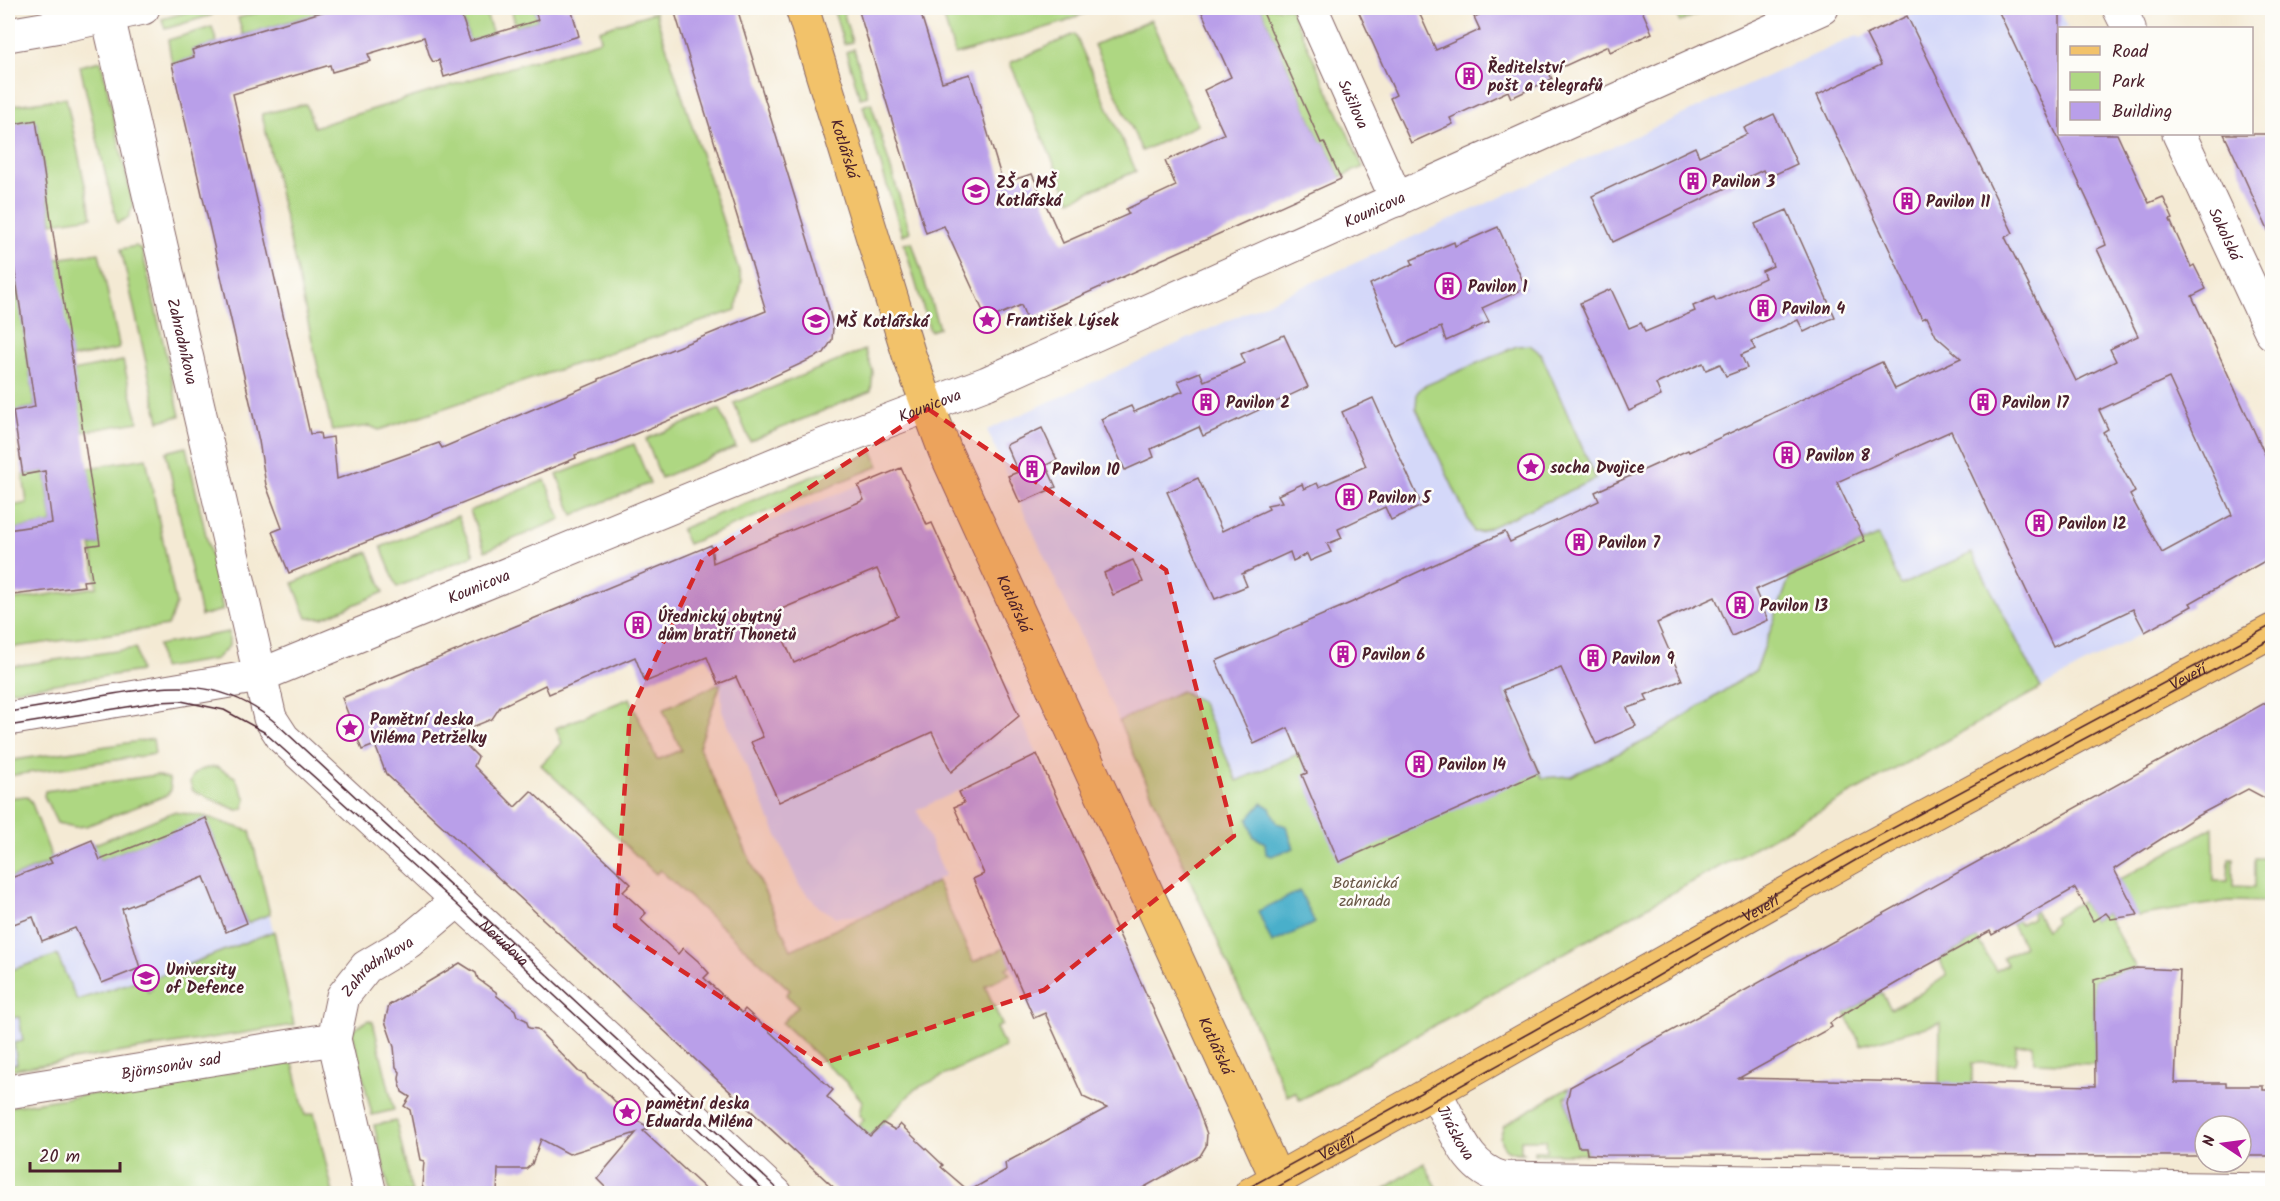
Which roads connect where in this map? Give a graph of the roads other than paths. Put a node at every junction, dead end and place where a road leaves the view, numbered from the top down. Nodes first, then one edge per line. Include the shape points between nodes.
1 (143, 8) edge
2 (802, 8) edge
3 (1311, 8) edge
4 (1822, 8) edge
5 (2119, 8) edge
6 (107, 12) edge
7 (2128, 27) edge
8 (8, 35) edge
9 (2179, 135) edge
10 (1397, 200) junction
11 (2272, 333) edge
12 (927, 406) junction
13 (2272, 631) edge
14 (259, 676) junction
15 (8, 719) edge
16 (458, 900) junction
17 (334, 1039) junction
18 (8, 1092) edge
19 (1434, 1092) junction
20 (1269, 1189) edge
21 (2272, 1190) edge
22 (370, 1194) edge
23 (776, 1194) edge

1 - 6 street
2 - 12 main road, Kotlářská
3 - 10 street, Sušilova
4 - 10 street, Kounicova
5 - 7 street
6 - 8 street
6 - 14 street, Zahradníkova
9 - 11 street, Sokolská
10 - 12 street, Kounicova via 987,383
12 - 14 street, Kounicova via 802,453
12 - 20 main road, Kotlářská
13 - 19 main road, Veveří via 1855,855
14 - 15 street, Kounicova
14 - 16 street, Nerudova via 270,718 283,738
16 - 17 street, Zahradníkova via 408,942 366,967 343,996
16 - 23 street, Nerudova
17 - 18 street, Björnsonův sad
17 - 22 street, Zahradníkova
19 - 20 main road, Veveří
19 - 21 street, Jiráskova via 1472,1162 1486,1173 1502,1178

